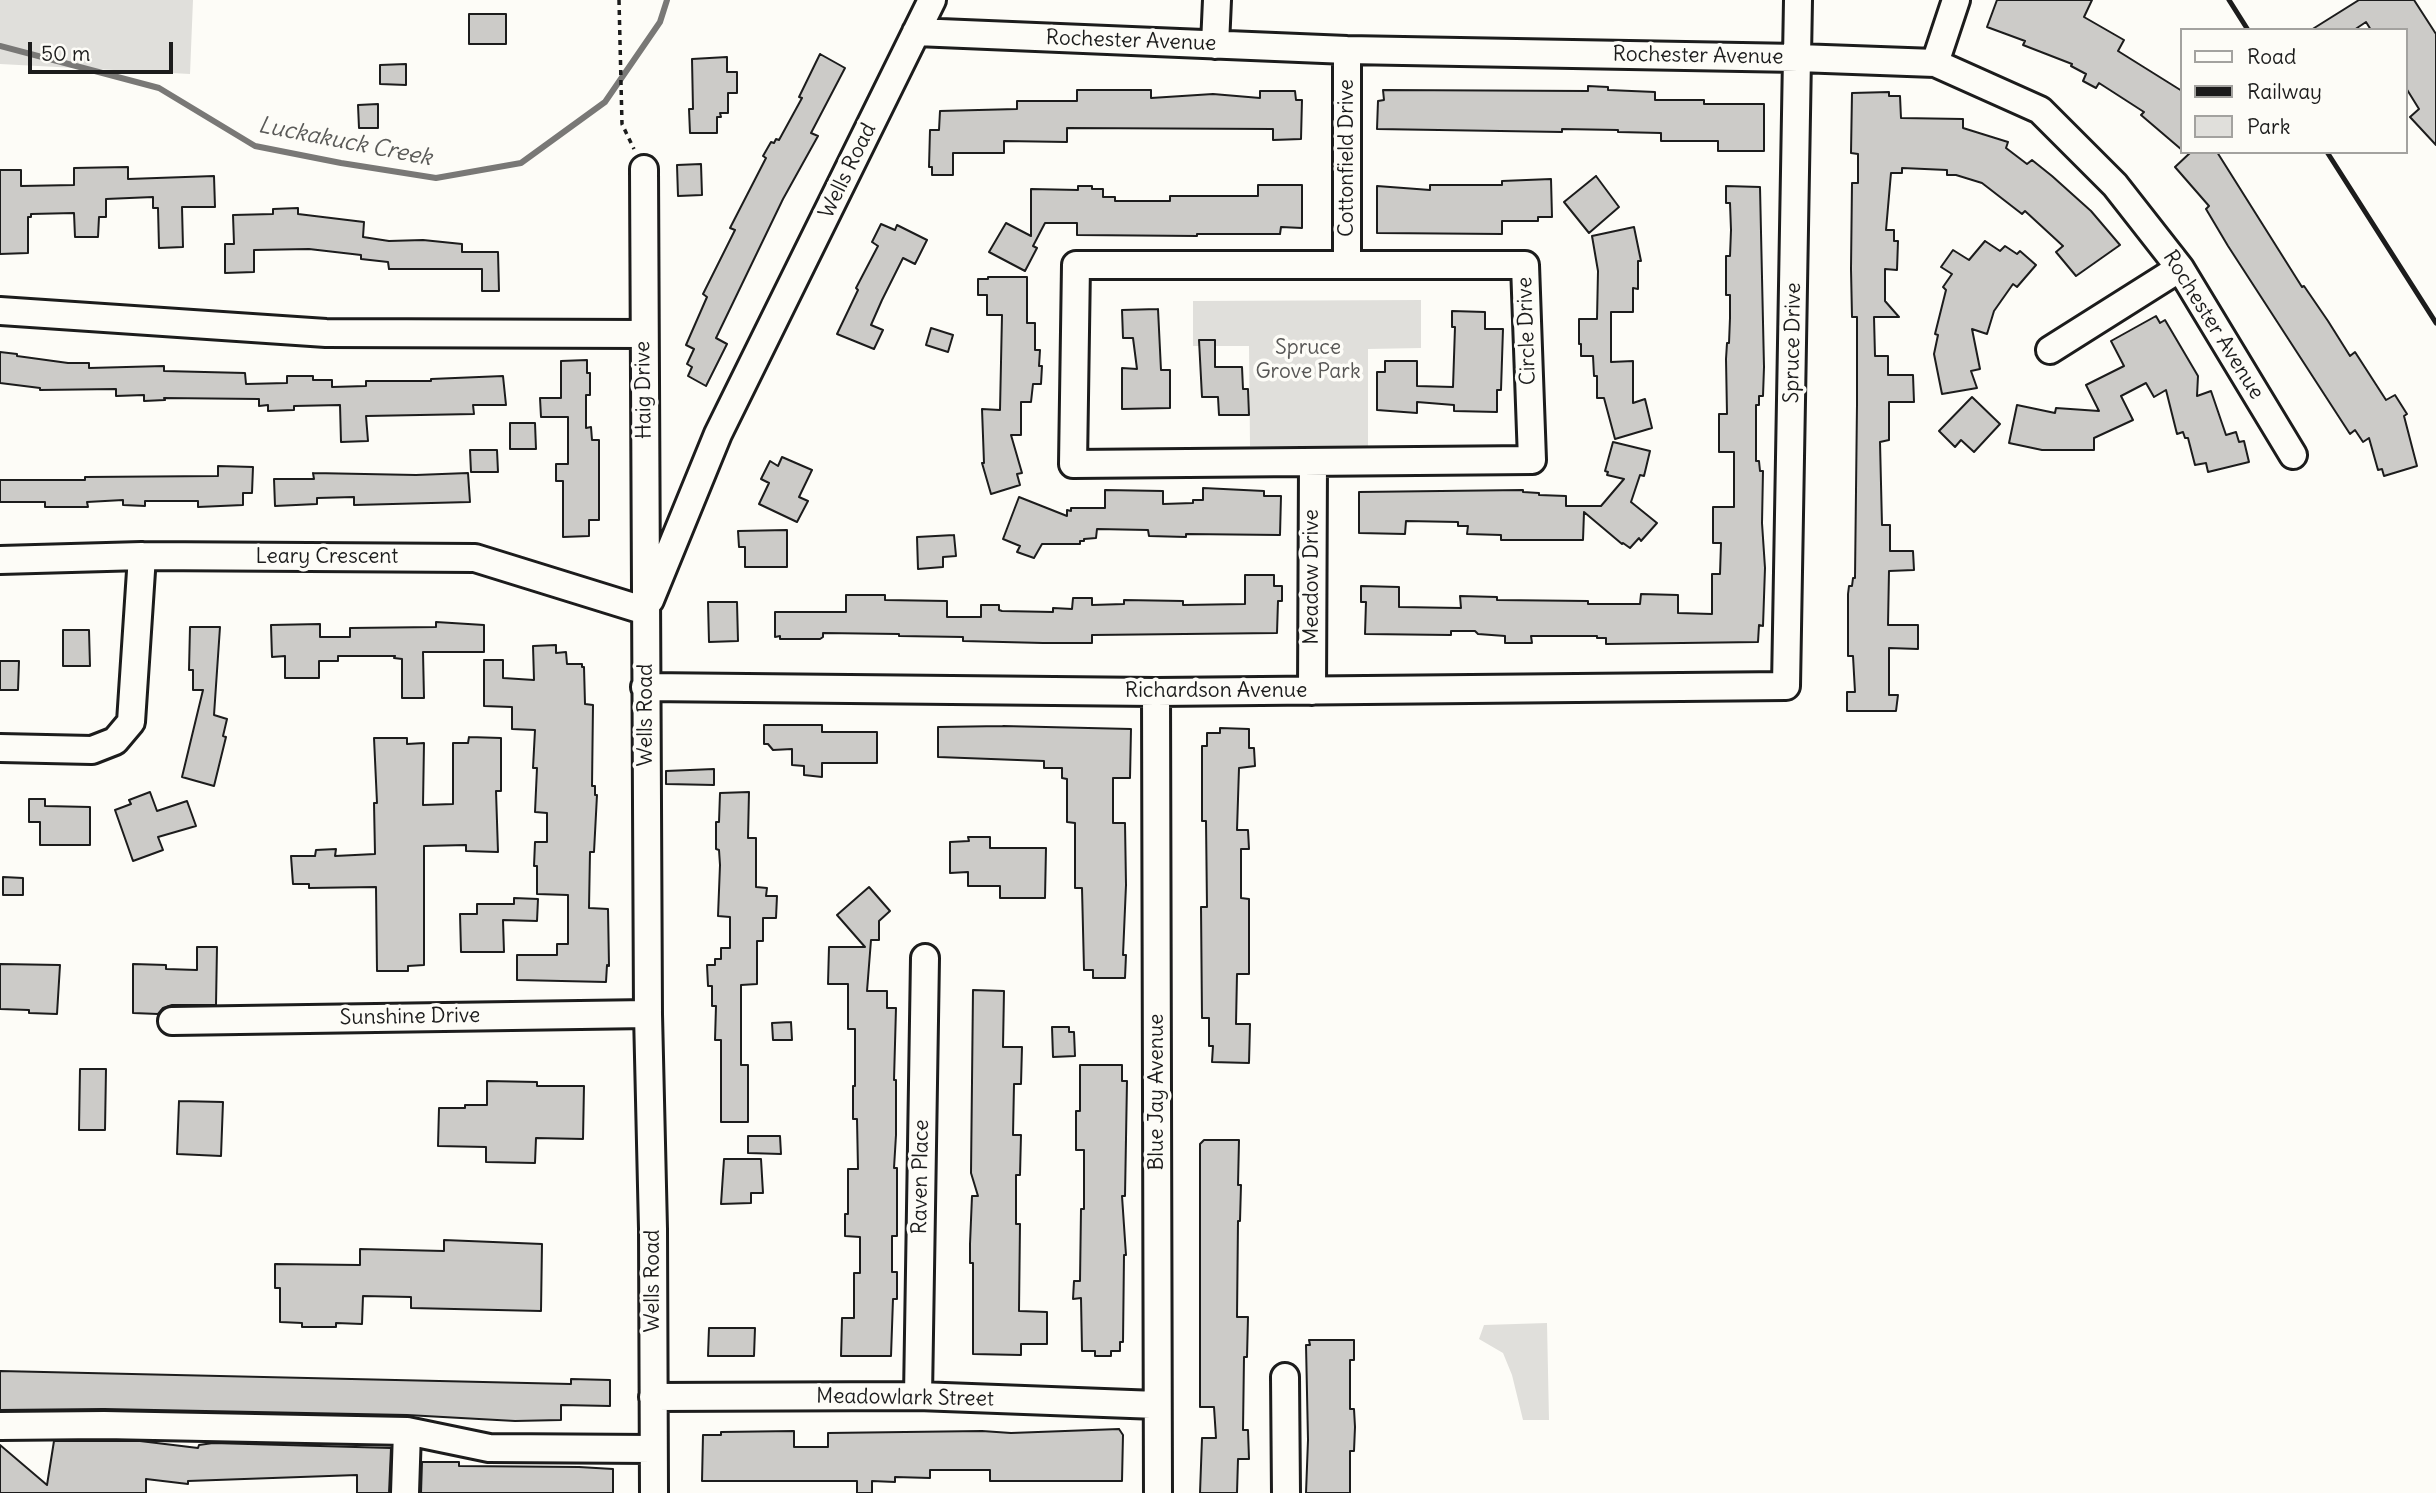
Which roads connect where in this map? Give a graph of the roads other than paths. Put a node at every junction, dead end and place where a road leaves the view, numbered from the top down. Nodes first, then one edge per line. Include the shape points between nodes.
1 (932, 0) edge
2 (1217, 0) edge
3 (1798, 0) edge
4 (1956, 0) edge
5 (916, 32) junction
6 (1215, 45) junction
7 (1347, 50) junction
8 (1798, 58) junction
9 (1936, 63) junction
10 (644, 169) road end
11 (1347, 265) junction
12 (2180, 268) junction
13 (0, 311) edge
14 (643, 334) junction
15 (2050, 350) dead end
16 (2293, 455) dead end
17 (1313, 463) junction
18 (142, 556) junction
19 (0, 560) edge
20 (646, 611) junction
21 (645, 687) junction
22 (1786, 687) joint
23 (1312, 691) junction
24 (1156, 692) junction
25 (0, 748) edge
26 (925, 958) dead end
27 (648, 1014) junction
28 (172, 1021) dead end
29 (1285, 1377) dead end
30 (653, 1396) junction
31 (918, 1396) junction
32 (1157, 1405) junction
33 (0, 1426) edge
34 (407, 1431) junction
35 (653, 1449) junction
36 (405, 1493) edge
37 (654, 1493) edge
38 (1158, 1493) edge
39 (1286, 1493) edge

1 - 5 street, Wells Road
2 - 6 street
3 - 8 street, Spruce Drive
4 - 9 street
5 - 6 street, Rochester Avenue
5 - 20 street, Wells Road via 718,434
6 - 7 street, Rochester Avenue
7 - 8 street, Rochester Avenue
7 - 11 street, Cottonfield Drive
8 - 9 street, Rochester Avenue
8 - 22 street, Spruce Drive
9 - 12 street, Rochester Avenue via 2040,110 2115,185
10 - 14 street, Haig Drive
11 - 17 street, Circle Drive via 1525,265 1532,460
11 - 17 street, Circle Drive via 1076,265 1073,464
12 - 15 street
12 - 16 street, Rochester Avenue
13 - 14 street via 326,333
14 - 20 street, Haig Drive
17 - 23 street, Meadow Drive
18 - 19 street, Leary Crescent
18 - 20 street, Leary Crescent via 475,558
18 - 25 street via 131,722 115,741 92,751
20 - 21 street, Wells Road
21 - 24 street, Richardson Avenue
21 - 27 street, Wells Road
22 - 23 street, Richardson Avenue
23 - 24 street, Richardson Avenue
24 - 32 street, Blue Jay Avenue
26 - 31 street, Raven Place
27 - 28 street, Sunshine Drive
27 - 30 street, Wells Road
29 - 39 street
30 - 31 street, Meadowlark Street
30 - 35 street, Wells Road
31 - 32 street, Meadowlark Street
32 - 38 street, Blue Jay Avenue
33 - 34 street
34 - 35 street via 489,1448
34 - 36 street
35 - 37 street, Wells Road

